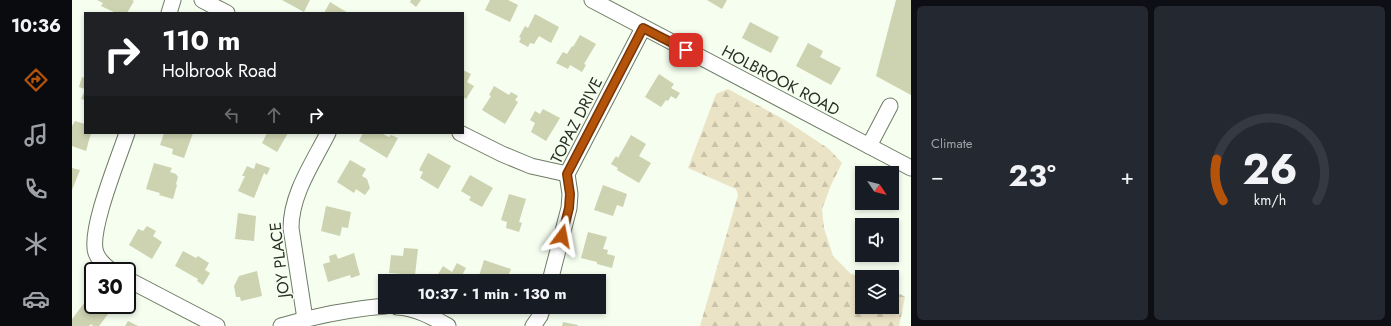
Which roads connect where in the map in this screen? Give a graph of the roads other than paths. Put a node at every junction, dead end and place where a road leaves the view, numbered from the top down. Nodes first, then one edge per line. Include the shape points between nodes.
1 (173, 0) edge
2 (202, 0) edge
3 (592, 0) edge
4 (169, 12) edge
5 (225, 12) edge
6 (643, 28) junction
7 (890, 106) dead end
8 (127, 134) edge
9 (327, 134) edge
10 (462, 134) edge
11 (869, 146) junction
12 (911, 168) edge
13 (567, 174) junction
14 (101, 262) edge
15 (552, 274) edge
16 (136, 284) edge
17 (378, 307) edge
18 (426, 314) edge
19 (541, 314) edge
20 (305, 319) junction
21 (217, 326) edge
22 (281, 326) edge
23 (448, 326) edge
24 (534, 326) edge

1 - 4 street
2 - 5 street
3 - 6 street, HOLBROOK ROAD
6 - 11 street, HOLBROOK ROAD
6 - 13 street, TOPAZ DRIVE
7 - 11 street
8 - 14 street via 95,230 95,252
9 - 20 street, JOY PLACE via 302,183 291,216 290,228
10 - 13 street via 531,166
11 - 12 street, HOLBROOK ROAD
13 - 15 street, TOPAZ DRIVE via 569,208
16 - 21 street
17 - 20 street
18 - 23 street
19 - 24 street
20 - 22 street

